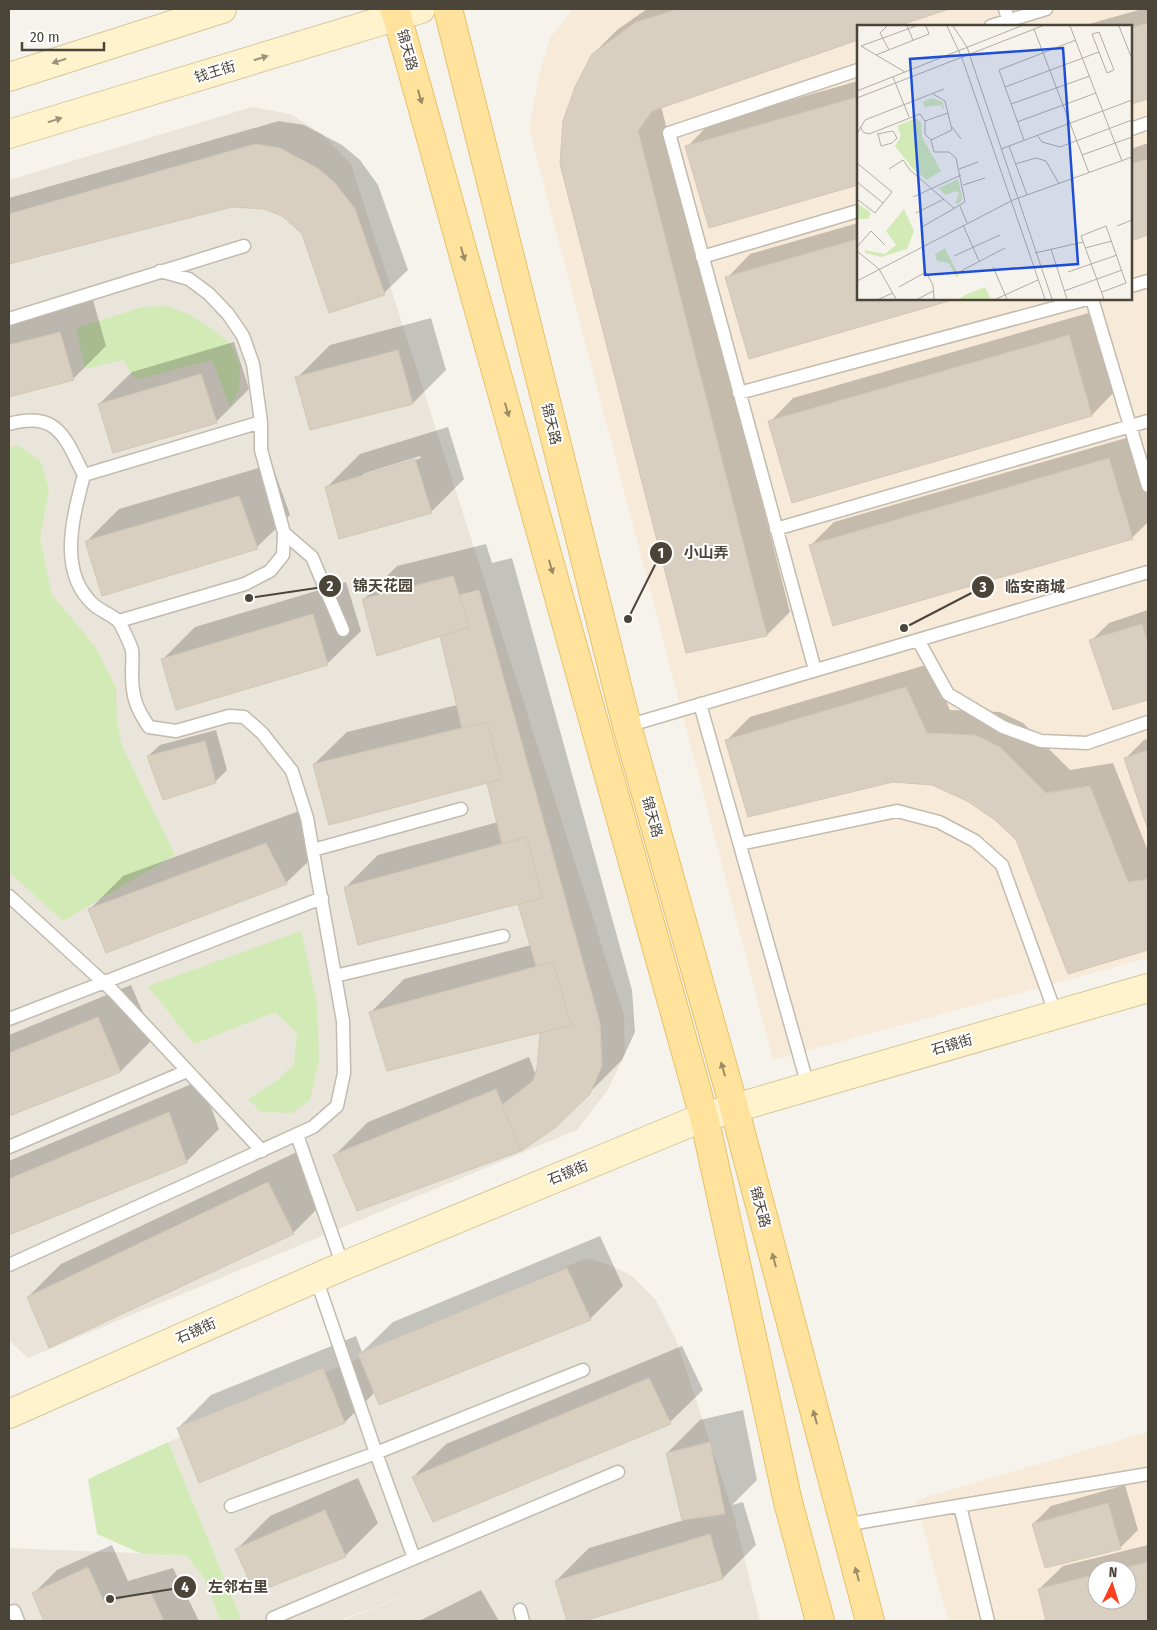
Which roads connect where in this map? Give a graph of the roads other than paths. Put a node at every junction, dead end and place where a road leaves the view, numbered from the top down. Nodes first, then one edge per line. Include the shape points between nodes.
1 (222, 9) edge
2 (448, 9) edge
3 (1046, 9) edge
4 (404, 11) edge
5 (1008, 18) edge
6 (993, 25) edge
7 (857, 70) edge
8 (9, 77) edge
9 (1148, 123) edge
10 (1132, 128) edge
11 (9, 134) edge
12 (857, 211) edge
13 (244, 246) dead end
14 (702, 257) junction
15 (160, 272) junction
16 (1148, 281) edge
17 (1132, 286) edge
18 (1083, 300) edge
19 (1092, 300) edge
20 (9, 320) edge
21 (739, 393) junction
22 (1148, 421) edge
23 (261, 422) junction
24 (9, 424) edge
25 (1130, 426) junction
26 (84, 475) junction
27 (1148, 486) edge
28 (776, 530) junction
29 (284, 533) junction
30 (1148, 572) edge
31 (119, 621) junction
32 (343, 630) dead end
33 (918, 640) junction
34 (814, 670) junction
35 (700, 704) junction
36 (1148, 722) edge
37 (627, 726) junction
38 (461, 808) dead end
39 (740, 844) junction
40 (313, 850) junction
41 (9, 896) edge
42 (322, 898) junction
43 (503, 936) dead end
44 (335, 976) junction
45 (103, 981) junction
46 (1148, 988) edge
47 (1056, 1015) junction
48 (9, 1019) edge
49 (188, 1071) junction
50 (808, 1086) junction
51 (734, 1107) junction
52 (704, 1117) junction
53 (297, 1135) junction
54 (9, 1146) edge
55 (262, 1151) junction
56 (9, 1265) edge
57 (343, 1266) junction
58 (316, 1278) junction
59 (583, 1370) dead end
60 (9, 1414) edge
61 (376, 1453) junction
62 (618, 1472) dead end
63 (1148, 1474) edge
64 (232, 1506) dead end
65 (960, 1506) junction
66 (844, 1525) junction
67 (414, 1558) junction
68 (9, 1613) edge
69 (273, 1618) dead end
70 (18, 1621) edge
71 (820, 1621) edge
72 (870, 1621) edge
73 (988, 1621) edge

1 -> 8 street
2 - 37 main road, 锦天路
3 - 5 lane
11 -> 4 street, 钱王街
4 -> 52 main road, 锦天路
5 - 6 lane
7 - 14 lane via 669,133
9 - 10 lane
12 - 14 lane
13 - 15 lane
14 - 21 lane
15 - 20 lane
15 - 23 lane via 189,279 202,289 228,314 243,336 253,364
16 - 17 lane
18 - 21 lane
19 - 25 lane
21 - 28 lane
22 - 25 lane
23 - 26 lane
23 - 29 lane via 261,450
24 - 26 lane via 23,420 45,421 62,432
25 - 27 lane
25 - 28 lane
26 - 31 lane via 75,510 71,546 73,572 84,596
28 - 34 lane
29 - 31 lane via 283,555 270,572 245,584
29 - 32 lane via 312,557
30 - 33 lane
31 - 40 lane via 132,651 132,683 137,709 149,727 176,730 229,716 244,717 262,733 292,771
33 - 34 lane
33 - 36 lane via 948,694 1003,726 1042,741 1087,742
34 - 35 lane
35 - 37 lane
35 - 39 lane
51 -> 37 main road, 锦天路
38 - 40 lane
39 - 47 lane via 897,811 939,822 975,841 1002,865
39 - 50 lane
40 - 42 lane
41 - 45 lane
42 - 44 lane
42 - 45 lane
43 - 44 lane
44 - 53 lane via 343,1021 344,1073 337,1106 313,1127
45 - 48 lane
45 - 49 lane
46 - 47 street, 石镜街
47 - 50 street, 石镜街
49 - 54 lane
49 - 55 lane
50 - 51 street, 石镜街
51 - 52 street, 石镜街
66 -> 51 main road, 锦天路
52 - 57 street, 石镜街
52 - 71 main road, 锦天路 via 788,1502
53 - 55 lane
53 - 57 lane
55 - 56 lane
57 - 58 street, 石镜街
58 - 60 street, 石镜街
58 - 61 lane
59 - 61 lane
61 - 64 lane
61 - 67 lane
62 - 67 lane
63 - 65 lane
65 - 66 lane
65 - 73 lane
72 -> 66 main road, 锦天路
67 - 69 lane
68 - 70 lane via 14,1611

